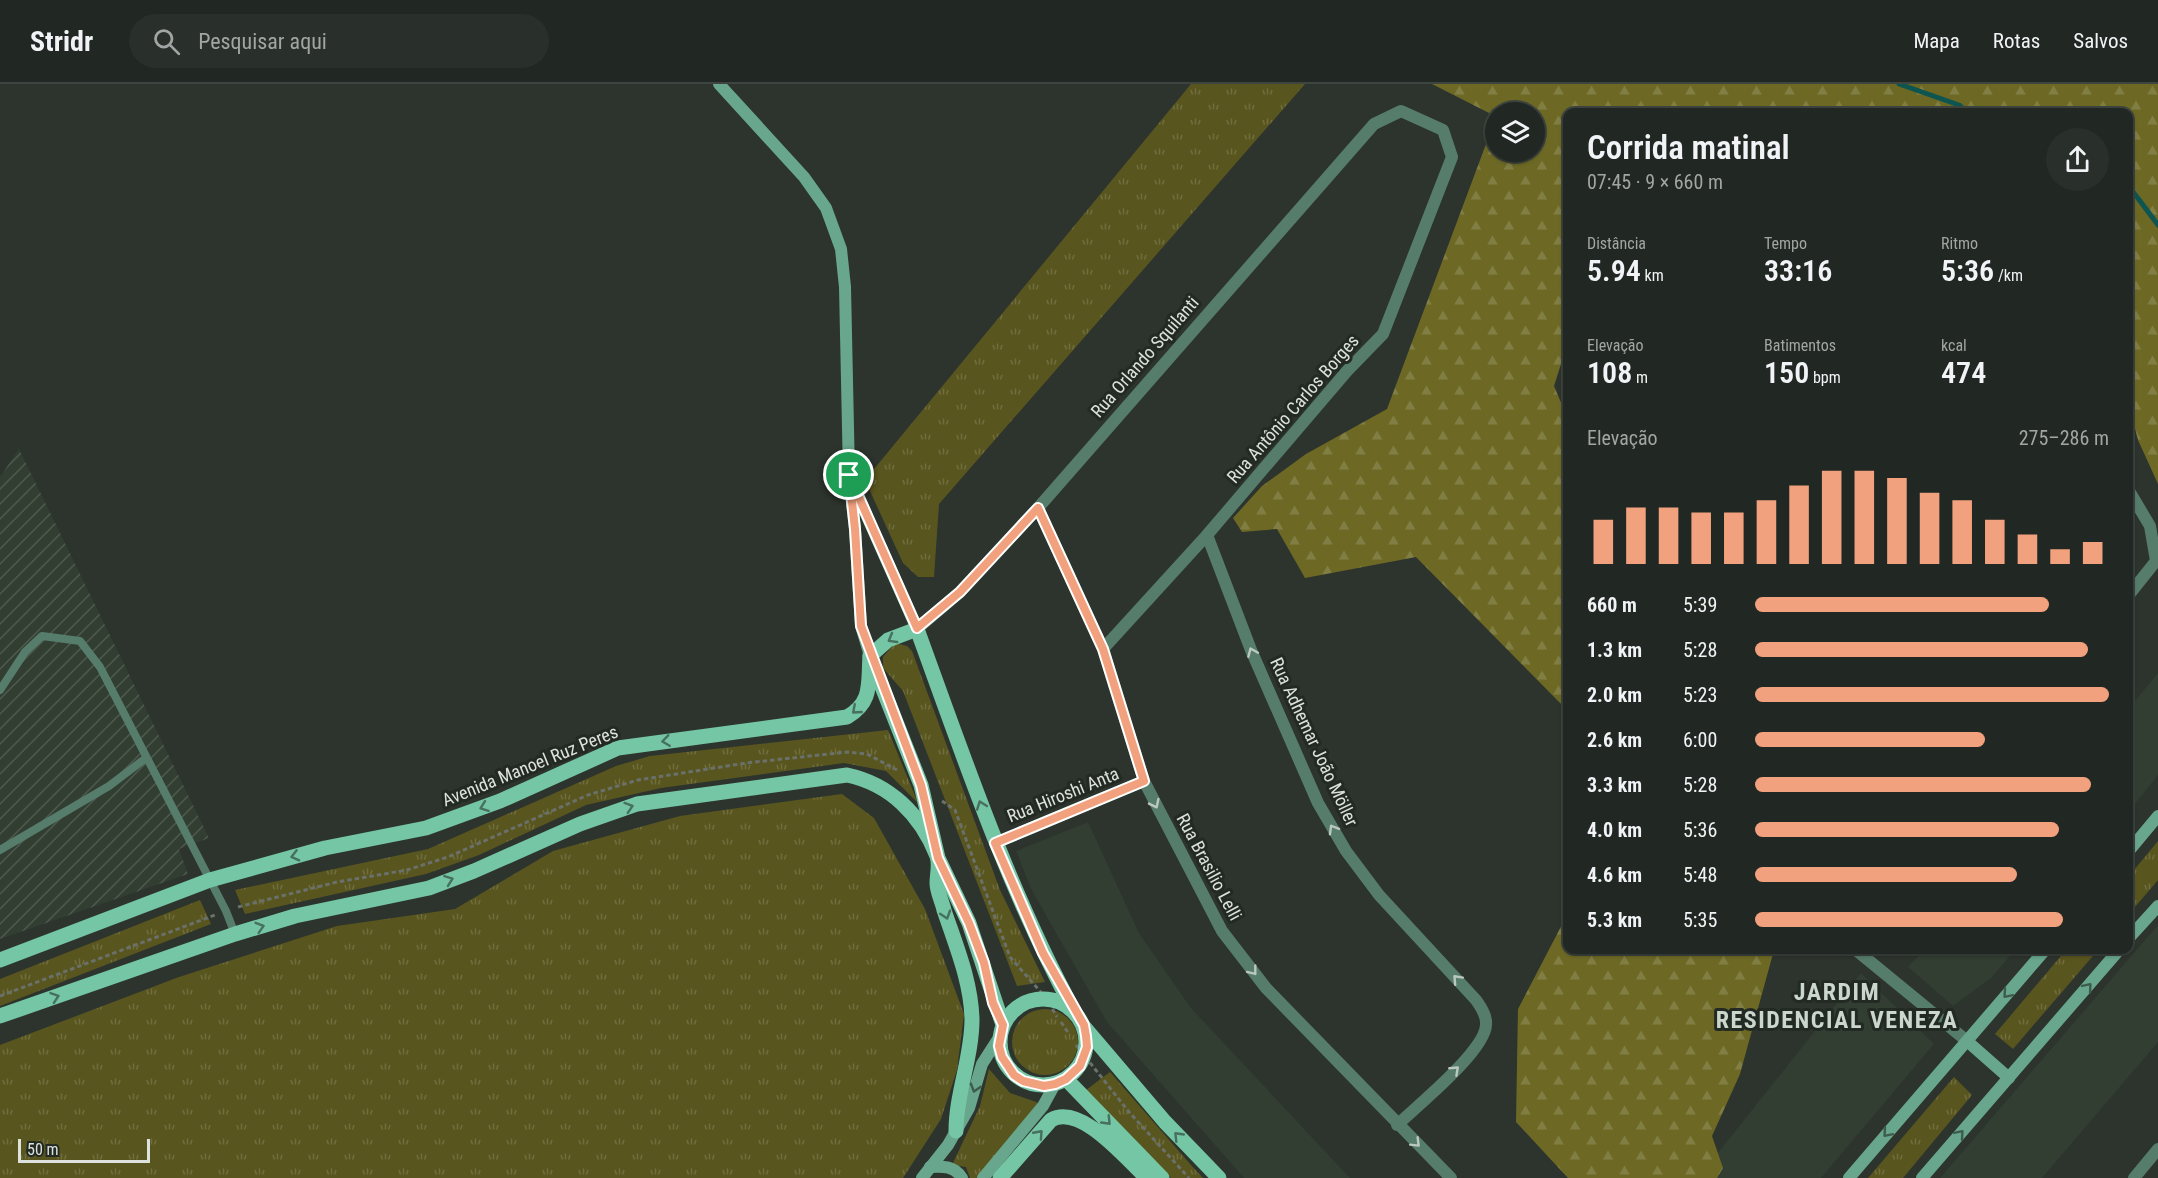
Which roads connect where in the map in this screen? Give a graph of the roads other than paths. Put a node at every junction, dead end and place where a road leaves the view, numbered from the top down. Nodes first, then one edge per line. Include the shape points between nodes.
1 (719, 84) edge
2 (1401, 111) joint
3 (849, 475) junction
4 (2133, 497) edge
5 (1038, 508) junction
6 (1207, 535) junction
7 (2133, 590) edge
8 (917, 628) junction
9 (1103, 649) junction
10 (870, 656) junction
11 (0, 690) edge
12 (146, 758) junction
13 (1144, 781) junction
14 (2158, 816) edge
15 (995, 843) junction
16 (2133, 846) edge
17 (0, 850) edge
18 (938, 858) junction
19 (210, 880) junction
20 (2158, 906) edge
21 (235, 934) junction
22 (2133, 934) edge
23 (1861, 954) edge
24 (2042, 954) edge
25 (2116, 954) edge
26 (0, 960) edge
27 (1074, 1011) junction
28 (0, 1016) edge
29 (1084, 1025) junction
30 (1001, 1031) junction
31 (1966, 1041) junction
32 (2009, 1078) junction
33 (1060, 1082) junction
34 (1397, 1125) junction
35 (956, 1131) junction
36 (2158, 1149) edge
37 (930, 1167) junction
38 (922, 1178) edge
39 (962, 1178) edge
40 (983, 1178) edge
41 (1000, 1178) edge
42 (1147, 1178) edge
43 (1162, 1178) edge
44 (1219, 1178) edge
45 (1451, 1178) edge
46 (1849, 1178) edge
47 (1922, 1178) edge
48 (2134, 1178) edge

1 - 3 main road via 804,177 826,208 841,249
2 - 5 street, Rua Orlando Squilanti via 1374,124
2 - 6 street, Rua Antônio Carlos Borges via 1443,130 1452,157 1383,334
3 - 8 main road
3 - 10 main road via 861,626
4 - 7 street via 2150,526 2156,561
5 - 8 street, Rua Orlando Squilanti via 960,592
5 - 9 street, Rua Brasilio Lelli
6 - 9 street, Rua Antônio Carlos Borges
34 -> 6 street, Rua Adhemar João Möller via 1469,1057 1486,1027 1483,1013 1476,1000 1379,895 1346,851 1318,803 1251,650
8 -> 10 main road via 888,640
15 -> 8 main road
9 - 13 street, Rua Brasilio Lelli
10 - 18 main road via 921,785
10 -> 19 main road, Avenida Manoel Ruz Peres via 867,697 860,710 847,717 618,748 500,801 426,828 325,848
11 - 12 lane via 25,652 42,636 80,641 100,667
12 - 17 lane via 109,786
12 - 19 lane
13 - 15 street, Rua Hiroshi Anta
13 -> 34 street, Rua Brasilio Lelli via 1222,930 1266,988
14 - 16 main road
15 - 27 main road via 1043,953
21 -> 18 main road via 296,916 429,888 637,804 816,778 847,775 885,788 911,812
18 - 30 main road via 969,923
18 -> 35 main road via 937,886 970,988 971,1048 956,1108
19 - 21 lane
19 - 26 main road, Avenida Manoel Ruz Peres
20 - 22 main road
28 -> 21 main road
23 - 31 street
24 -> 31 main road
32 -> 25 main road
27 - 29 main road
27 - 30 main road via 1056,1000 1035,999 1015,1008
29 - 33 main road via 1084,1057 1074,1073
44 -> 29 main road via 1165,1122
30 - 33 main road via 1002,1057 1014,1075 1033,1084
30 -> 35 main road via 982,1064 969,1108
31 - 32 main road
31 -> 46 main road
47 -> 32 main road
33 - 40 main road
33 -> 43 main road
34 -> 45 street, Rua Brasilio Lelli
35 - 37 main road
36 - 48 street
37 - 38 main road
37 - 39 main road via 953,1169
41 -> 42 main road via 1058,1116 1088,1124

